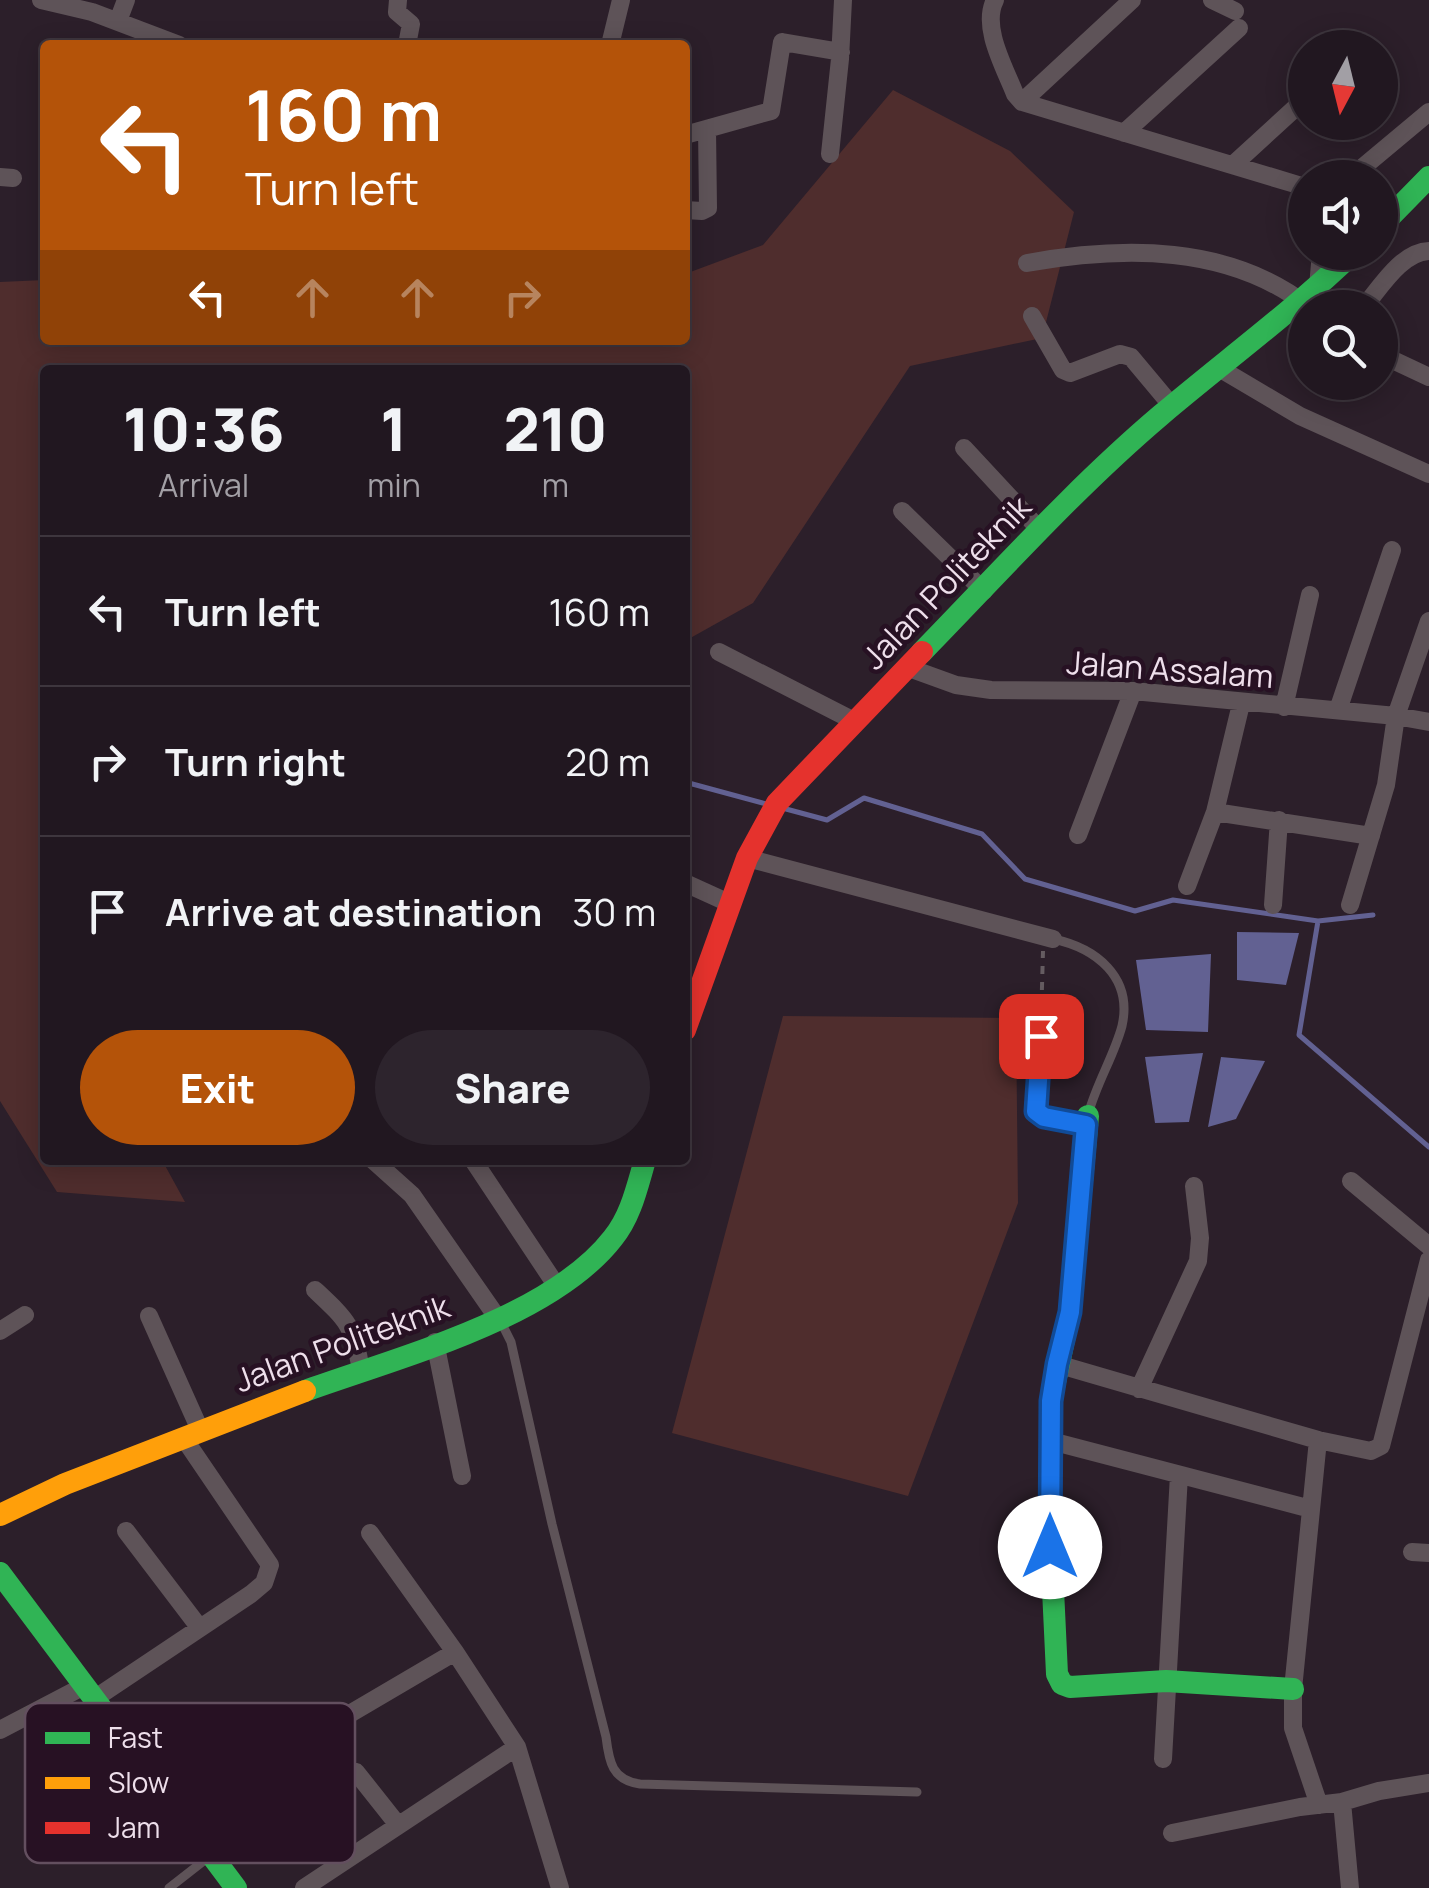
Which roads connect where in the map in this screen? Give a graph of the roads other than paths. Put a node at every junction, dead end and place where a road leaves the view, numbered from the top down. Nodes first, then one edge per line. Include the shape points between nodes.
1 (41, 0) edge
2 (126, 0) edge
3 (398, 0) edge
4 (621, 0) edge
5 (843, 0) edge
6 (995, 0) edge
7 (1132, 0) edge
8 (1212, 0) edge
9 (93, 6) edge
10 (118, 21) junction
11 (166, 40) edge
12 (408, 40) edge
13 (611, 40) edge
14 (841, 52) junction
15 (1022, 102) junction
16 (1429, 112) edge
17 (1288, 114) edge
18 (706, 129) junction
19 (1124, 133) junction
20 (690, 134) edge
21 (830, 154) dead end
22 (1372, 160) edge
23 (1234, 164) junction
24 (1429, 177) edge
25 (1288, 181) edge
26 (1398, 208) edge
27 (690, 210) edge
28 (1429, 251) edge
29 (1027, 263) dead end
30 (1337, 270) edge
31 (1290, 290) edge
32 (1318, 290) edge
33 (1379, 290) edge
34 (1032, 316) dead end
35 (1288, 316) edge
36 (1398, 362) edge
37 (1219, 368) junction
38 (1429, 376) edge
39 (1172, 406) junction
40 (964, 448) dead end
41 (1429, 474) edge
42 (902, 511) dead end
43 (1040, 530) junction
44 (1392, 550) dead end
45 (984, 592) junction
46 (1310, 595) dead end
47 (1429, 621) edge
48 (719, 652) dead end
49 (909, 668) junction
50 (1133, 691) junction
51 (1241, 704) junction
52 (1284, 707) junction
53 (1338, 710) junction
54 (1396, 716) junction
55 (856, 722) junction
56 (1429, 722) edge
57 (1215, 812) junction
58 (1279, 820) junction
59 (1078, 835) dead end
60 (1371, 836) junction
61 (747, 858) junction
62 (690, 885) edge
63 (1187, 886) dead end
64 (729, 903) junction
65 (1273, 905) dead end
66 (1350, 905) dead end
67 (1048, 938) joint
68 (690, 995) edge
69 (1041, 1036) road end
70 (1087, 1120) junction
71 (379, 1165) edge
72 (476, 1165) edge
73 (642, 1165) edge
74 (1351, 1181) dead end
75 (1194, 1186) dead end
76 (1429, 1246) edge
77 (1429, 1260) edge
78 (558, 1288) junction
79 (316, 1290) dead end
80 (25, 1315) dead end
81 (149, 1316) dead end
82 (499, 1320) junction
83 (1422, 1325) edge
84 (0, 1331) edge
85 (435, 1342) junction
86 (1057, 1364) junction
87 (361, 1370) junction
88 (1139, 1389) junction
89 (191, 1434) junction
90 (1051, 1440) junction
91 (1318, 1440) junction
92 (1179, 1474) junction
93 (462, 1476) dead end
94 (1311, 1509) junction
95 (0, 1515) edge
96 (126, 1531) dead end
97 (370, 1533) dead end
98 (0, 1574) edge
99 (199, 1627) junction
100 (456, 1652) junction
101 (1166, 1681) junction
102 (1293, 1689) junction
103 (89, 1692) junction
104 (63, 1703) edge
105 (97, 1703) edge
106 (355, 1711) edge
107 (25, 1719) edge
108 (0, 1730) edge
109 (516, 1747) junction
110 (1164, 1758) dead end
111 (356, 1772) dead end
112 (1429, 1783) edge
113 (916, 1792) dead end
114 (1342, 1802) junction
115 (1319, 1805) junction
116 (398, 1826) junction
117 (1172, 1832) dead end
118 (355, 1854) edge
119 (201, 1863) edge
120 (218, 1863) edge
121 (342, 1863) edge
122 (169, 1888) edge
123 (236, 1888) edge
124 (304, 1888) edge
125 (560, 1888) edge
126 (1350, 1888) edge

1 - 9 street
2 - 10 street
3 - 12 street via 397,12 410,24
4 - 13 street
5 - 14 street
6 - 15 street via 991,27
7 - 15 street
8 - 19 street via 1237,20
9 - 10 street
10 - 11 street
14 - 18 street via 782,42 771,111
14 - 21 street
15 - 19 street
16 - 22 street
17 - 23 street
18 - 20 street
18 - 27 street via 708,208
19 - 23 street
23 - 25 street
24 - 26 street
28 - 33 street via 1409,257
29 - 31 street via 1144,250
30 - 32 street, Jalan Politeknik
34 - 39 street via 1063,370 1120,354 1131,357
35 - 37 street, Jalan Politeknik
36 - 38 street
37 - 39 street, Jalan Politeknik
37 - 41 street via 1300,416
39 - 43 street, Jalan Politeknik
40 - 43 street
42 - 45 street
43 - 45 street, Jalan Politeknik
44 - 53 street
45 - 49 street, Jalan Politeknik
46 - 52 street
47 - 54 street
48 - 55 street
49 - 50 street, Jalan Assalam via 990,690
49 - 55 street, Jalan Politeknik
50 - 51 street, Jalan Assalam
50 - 59 street
51 - 52 street, Jalan Assalam
51 - 57 street
52 - 53 street, Jalan Assalam
53 - 54 street, Jalan Assalam
54 - 56 street, Jalan Assalam
54 - 60 street
55 - 61 street, Jalan Politeknik via 775,806
57 - 58 street
57 - 63 street
58 - 60 street
58 - 65 street
60 - 66 street
61 - 64 street, Jalan Politeknik
61 - 67 street
62 - 64 street
64 - 68 street, Jalan Politeknik
67 - 70 lane via 1105,961 1124,996 1122,1028
69 - 70 street via 1036,1111
70 - 86 street via 1070,1312
71 - 82 street via 412,1195
72 - 78 street
73 - 78 street, Jalan Politeknik via 623,1226
74 - 76 street
75 - 88 street via 1198,1261
77 - 83 street
78 - 82 street, Jalan Politeknik
79 - 87 street via 348,1321
80 - 84 street
81 - 89 street
82 - 85 street, Jalan Politeknik
82 - 113 lane via 511,1342 616,1776 640,1784
83 - 91 street via 1381,1446 1362,1450
85 - 87 street, Jalan Politeknik
85 - 93 street
86 - 88 street
86 - 90 street
87 - 89 street, Jalan Politeknik
88 - 91 street
89 - 95 street, Jalan Politeknik
89 - 99 street via 270,1565 264,1583
90 - 92 street
90 - 101 street via 1056,1674 1070,1687
91 - 94 street
92 - 94 street
92 - 101 street
94 - 102 street
96 - 99 street
97 - 100 street
98 - 103 street
99 - 103 street
100 - 106 street
100 - 109 street
101 - 102 street
101 - 110 street
102 - 115 street via 1293,1728
103 - 104 street
103 - 105 street
107 - 108 street
109 - 116 street
109 - 125 street
111 - 116 street
112 - 114 street
114 - 115 street
114 - 126 street
115 - 117 street
116 - 118 street
119 - 122 lane
120 - 123 street
121 - 124 street

